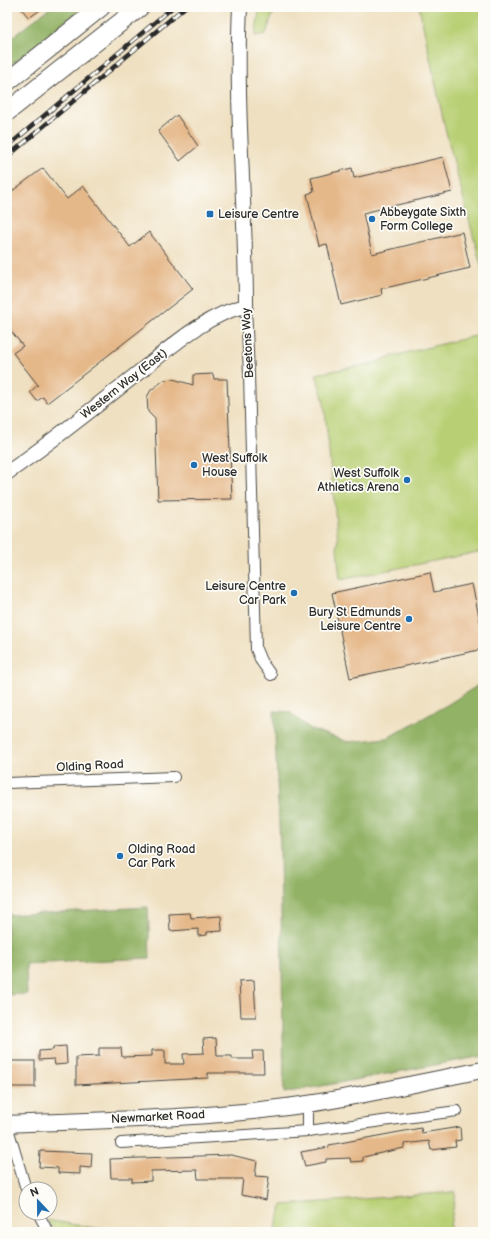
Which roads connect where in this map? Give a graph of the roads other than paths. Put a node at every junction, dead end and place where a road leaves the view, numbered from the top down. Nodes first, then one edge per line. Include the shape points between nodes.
1 (101, 7) edge
2 (140, 7) edge
3 (240, 7) edge
4 (7, 82) edge
5 (7, 112) edge
6 (246, 306) junction
7 (7, 473) edge
8 (272, 675) dead end
9 (174, 776) dead end
10 (7, 783) edge
11 (483, 1070) edge
12 (308, 1104) junction
13 (457, 1111) dead end
14 (7, 1124) edge
15 (308, 1131) junction
16 (121, 1143) dead end
17 (24, 1181) edge
18 (42, 1221) edge
19 (48, 1232) edge

1 - 4 highway
2 - 5 highway
3 - 6 street, Beetons Way via 238,50
6 - 7 street, Western Way (East) via 216,316 178,342
6 - 8 street, Beetons Way via 256,649
9 - 10 street, Olding Road
11 - 12 main road, Newmarket Road
12 - 14 main road, Newmarket Road via 172,1117
12 - 15 street
13 - 15 street, Newmarket Road
14 - 17 street
15 - 16 street, Newmarket Road
18 - 19 street

